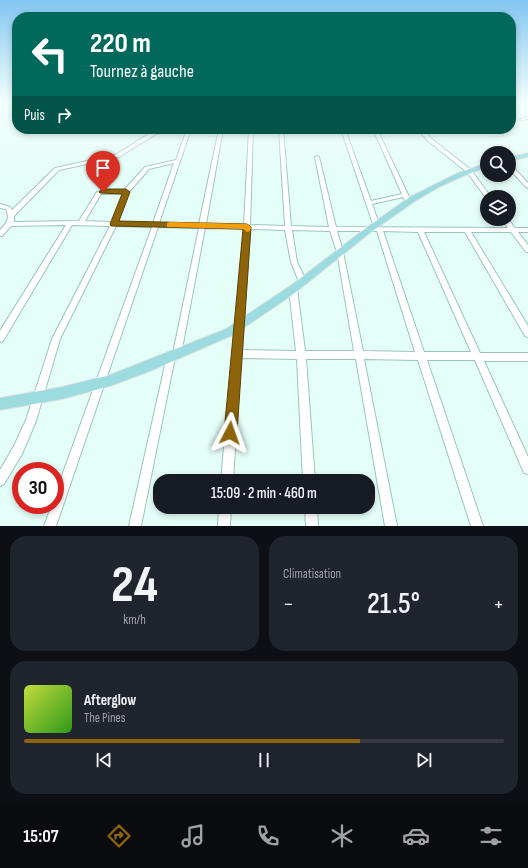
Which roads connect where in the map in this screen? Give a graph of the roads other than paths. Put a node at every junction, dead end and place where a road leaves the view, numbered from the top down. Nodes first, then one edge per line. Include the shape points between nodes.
1 (152, 134) edge
2 (187, 134) edge
3 (220, 134) edge
4 (251, 134) edge
5 (281, 134) edge
6 (345, 134) edge
7 (377, 134) edge
8 (425, 134) edge
9 (528, 155) edge
10 (317, 158) dead end
11 (516, 158) edge
12 (178, 161) junction
13 (480, 167) edge
14 (469, 171) junction
15 (516, 173) edge
16 (528, 186) edge
17 (483, 190) edge
18 (126, 192) junction
19 (407, 198) junction
20 (369, 203) junction
21 (0, 206) edge
22 (11, 215) junction
23 (70, 223) junction
24 (81, 223) junction
25 (10, 224) junction
26 (114, 224) junction
27 (156, 225) junction
28 (202, 225) junction
29 (510, 226) edge
30 (247, 227) junction
31 (288, 228) junction
32 (374, 228) junction
33 (333, 229) junction
34 (420, 229) junction
35 (467, 230) junction
36 (513, 230) junction
37 (528, 230) edge
38 (0, 234) edge
39 (528, 250) edge
40 (340, 252) junction
41 (303, 282) junction
42 (293, 289) junction
43 (238, 327) junction
44 (528, 333) edge
45 (0, 338) edge
46 (236, 354) junction
47 (174, 355) junction
48 (301, 355) junction
49 (359, 355) junction
50 (421, 356) junction
51 (477, 356) junction
52 (528, 356) edge
53 (99, 384) junction
54 (37, 398) junction
55 (0, 404) edge
56 (528, 469) edge
57 (227, 474) edge
58 (309, 474) edge
59 (0, 480) edge
60 (225, 514) edge
61 (311, 514) edge
62 (50, 526) edge
63 (135, 526) edge
64 (224, 526) edge
65 (312, 526) edge
66 (391, 526) edge
67 (477, 526) edge

1 - 22 street via 117,156 57,169
2 - 12 street
3 - 28 street
4 - 30 street
5 - 31 street
6 - 20 street
7 - 19 street
8 - 14 street
9 - 11 main road
10 - 33 street
12 - 18 street via 147,168
12 - 27 street
13 - 14 main road
14 - 17 street
14 - 19 main road
15 - 16 street
18 - 24 street via 99,193
18 - 26 street
19 - 20 street
19 - 32 main road
20 - 32 street
21 - 22 street via 8,208
22 - 25 street
23 - 24 street
23 - 25 street
23 - 45 street
24 - 26 street
25 - 38 street
26 - 27 street
26 - 54 street via 56,339
27 - 28 street
27 - 53 street
28 - 30 street
28 - 47 street
29 - 36 street
30 - 31 street
30 - 43 street
31 - 33 street
31 - 41 street via 294,262
32 - 33 street
32 - 34 street
32 - 40 main road
32 - 50 street
33 - 40 street
34 - 35 street
34 - 51 street
35 - 36 street
35 - 44 street
36 - 37 street
36 - 39 street
40 - 41 main road
40 - 49 street
41 - 42 main road
42 - 43 main road
42 - 48 street
43 - 46 street
43 - 47 main road
46 - 48 street
46 - 57 street
47 - 53 main road
47 - 63 street
48 - 49 street
48 - 58 street
49 - 50 street
49 - 66 street
50 - 51 street
50 - 67 street
51 - 52 street
51 - 56 street
53 - 54 main road
53 - 62 street
54 - 55 main road
54 - 59 street via 31,421 18,450
60 - 64 street
61 - 65 street

